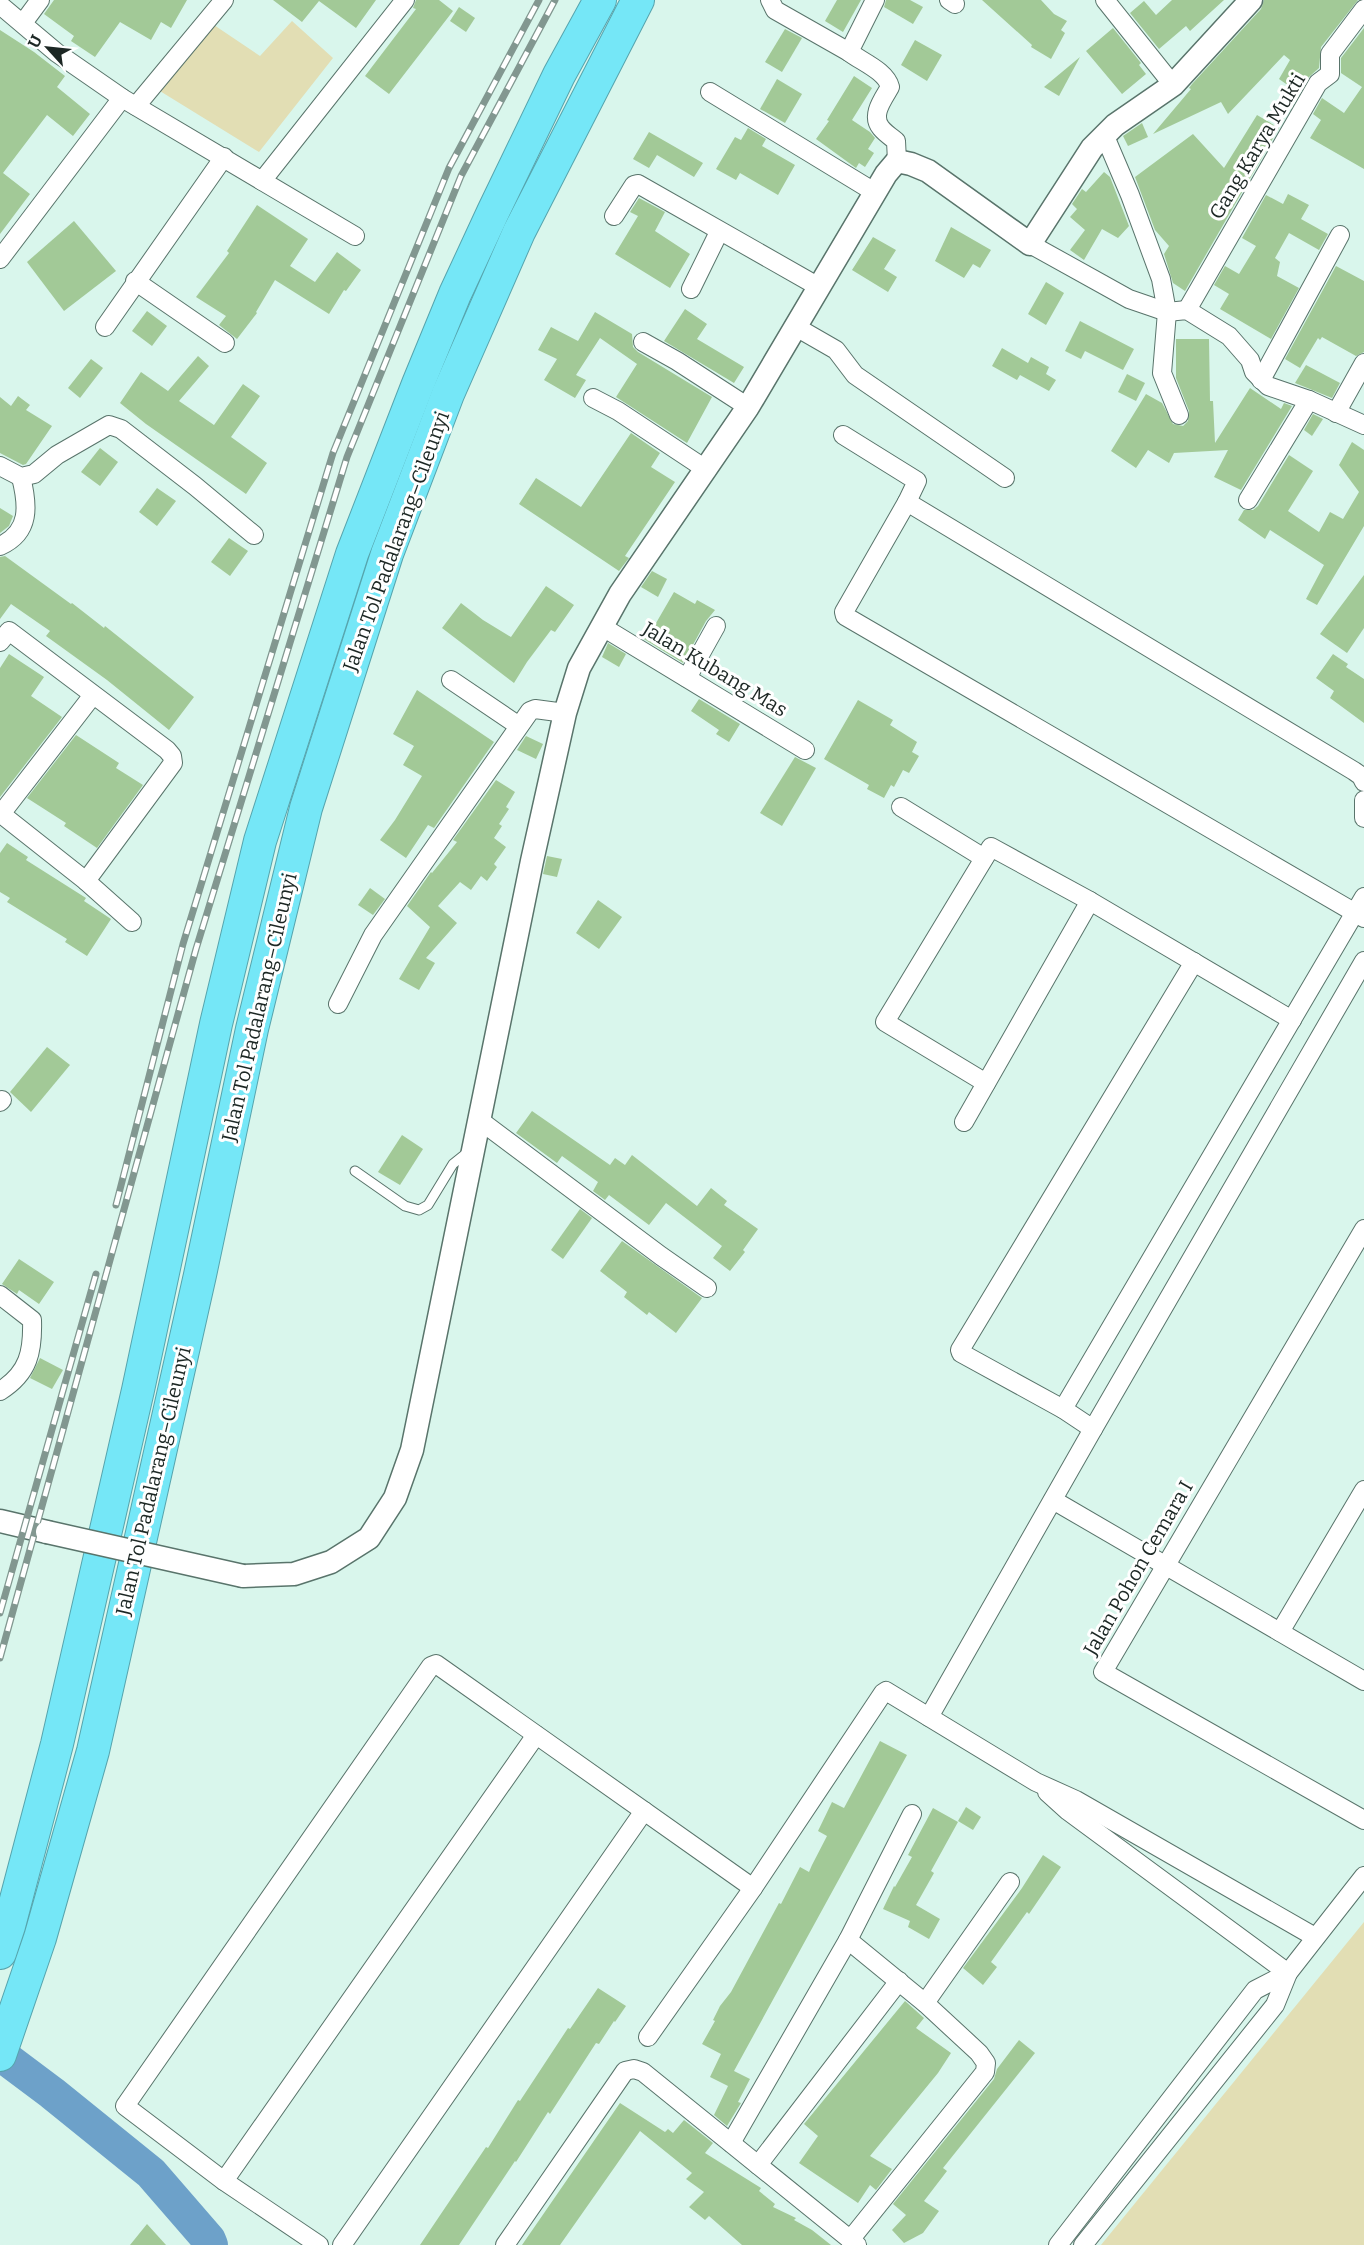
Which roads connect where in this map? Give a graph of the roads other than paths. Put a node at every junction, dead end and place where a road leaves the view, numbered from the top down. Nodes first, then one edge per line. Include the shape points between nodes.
1 (40, 0) edge
2 (225, 0) edge
3 (405, 0) edge
4 (600, 0) edge
5 (638, 0) edge
6 (770, 0) edge
7 (875, 0) edge
8 (1251, 0) edge
9 (0, 4) edge
10 (1115, 4) edge
11 (1364, 9) edge
12 (23, 22) junction
13 (849, 52) junction
14 (1173, 85) junction
15 (710, 92) dead end
16 (129, 102) junction
17 (1104, 134) junction
18 (224, 157) junction
19 (897, 161) junction
20 (262, 181) junction
21 (876, 193) junction
22 (614, 216) dead end
23 (719, 232) junction
24 (1340, 235) dead end
25 (355, 236) dead end
26 (1030, 244) junction
27 (0, 259) edge
28 (135, 281) junction
29 (819, 287) junction
30 (691, 289) dead end
31 (1186, 310) junction
32 (1167, 312) junction
33 (105, 327) dead end
34 (796, 327) junction
35 (643, 342) dead end
36 (225, 343) dead end
37 (1364, 363) edge
38 (1261, 380) junction
39 (593, 398) dead end
40 (1309, 400) junction
41 (748, 407) junction
42 (1336, 413) junction
43 (1179, 416) dead end
44 (1364, 424) edge
45 (843, 435) dead end
46 (0, 466) edge
47 (707, 470) junction
48 (21, 477) junction
49 (1005, 478) dead end
50 (1248, 500) dead end
51 (907, 502) junction
52 (254, 535) dead end
53 (0, 546) edge
54 (601, 626) junction
55 (716, 626) dead end
56 (3, 632) edge
57 (687, 678) junction
58 (451, 680) dead end
59 (93, 695) junction
60 (566, 712) junction
61 (519, 726) junction
62 (805, 750) dead end
63 (1364, 783) edge
64 (1364, 800) edge
65 (900, 807) dead end
66 (0, 813) edge
67 (1364, 818) edge
68 (984, 858) junction
69 (86, 881) junction
70 (1364, 897) edge
71 (1090, 901) junction
72 (1360, 916) edge
73 (132, 922) dead end
74 (1364, 961) edge
75 (1194, 962) junction
76 (338, 1004) dead end
77 (1292, 1020) junction
78 (986, 1083) junction
79 (478, 1119) junction
80 (964, 1122) dead end
81 (472, 1149) junction
82 (355, 1171) dead end
83 (1364, 1229) edge
84 (707, 1288) dead end
85 (0, 1295) edge
86 (0, 1391) edge
87 (1063, 1409) junction
88 (1093, 1429) junction
89 (1364, 1490) edge
90 (1053, 1500) junction
91 (0, 1521) edge
92 (1166, 1565) junction
93 (1280, 1632) junction
94 (1364, 1681) edge
95 (929, 1717) junction
96 (536, 1735) junction
97 (1036, 1782) junction
98 (644, 1811) junction
99 (912, 1814) dead end
100 (1364, 1820) edge
101 (1364, 1875) edge
102 (1010, 1882) dead end
103 (753, 1888) junction
104 (1315, 1937) junction
105 (5, 1940) edge
106 (848, 1940) junction
107 (1288, 1973) junction
108 (899, 1981) junction
109 (926, 2002) junction
110 (648, 2037) dead end
111 (0, 2055) edge
112 (731, 2143) junction
113 (758, 2165) junction
114 (224, 2181) junction
115 (854, 2242) edge
116 (319, 2245) edge
117 (342, 2245) edge
118 (506, 2245) edge
119 (1058, 2245) edge
120 (1083, 2245) edge

1 - 12 street
2 - 16 street
3 - 20 street
4 - 105 highway, Jalan Tol Padalarang–Cileunyi via 498,202 418,384 352,554 260,841 62,1722
5 - 111 highway, Jalan Tol Padalarang–Cileunyi via 519,232 448,394 387,554 306,808 252,1029 93,1751 40,1938
6 - 13 street via 775,10
7 - 13 street
8 - 14 street
9 - 12 street
10 - 14 street
11 - 31 street, Gang Karya Mukti via 1330,54 1329,74 1318,83
12 - 16 street via 57,53
13 - 19 street via 889,81 877,120 896,141
14 - 17 street
15 - 21 street
16 - 18 street
16 - 27 street
17 - 26 street
17 - 32 street via 1161,279
18 - 20 street
18 - 28 street
19 - 21 street
19 - 26 street via 928,171
20 - 25 street
21 - 29 street
22 - 23 street via 638,184
23 - 29 street
23 - 30 street
24 - 38 street
26 - 32 street via 1129,299
28 - 33 street
28 - 36 street
29 - 34 street
31 - 32 street
31 - 38 street via 1229,336
32 - 43 street via 1162,373
34 - 41 street
34 - 49 street via 836,350 855,375
35 - 41 street
37 - 42 street
38 - 40 street
39 - 47 street
40 - 42 street
40 - 50 street
41 - 47 street
42 - 44 street
45 - 51 street via 915,478
46 - 48 street
47 - 54 street
48 - 52 street via 34,474 57,455 109,425 121,429
48 - 53 street via 26,516 15,538
51 - 63 street via 1354,771
51 - 72 street via 845,616
54 - 57 street, Jalan Kubang Mas
54 - 60 street via 579,668
55 - 57 street
56 - 59 street
57 - 62 street, Jalan Kubang Mas
58 - 61 street
59 - 66 street
59 - 69 street via 167,750 173,763
60 - 61 street via 535,709
60 - 79 street
61 - 76 street via 373,935
64 - 67 street
65 - 68 street
66 - 69 street
68 - 71 street via 991,847
68 - 78 street via 885,1023
69 - 73 street
70 - 72 street
71 - 75 street
71 - 78 street
72 - 77 street
74 - 88 street
75 - 77 street
75 - 87 street via 960,1350
77 - 87 street
78 - 80 street
79 - 81 street
79 - 84 street
81 - 82 lane via 453,1164 428,1205 419,1210 405,1206
81 - 91 street, bridge via 414,1440 395,1498 369,1538 331,1562 294,1574 243,1576
83 - 92 street, Jalan Pohon Cemara I
85 - 86 street via 32,1320 33,1346 25,1365 11,1384
87 - 88 street
88 - 90 street
89 - 93 street
90 - 92 street
90 - 95 street
92 - 93 street
92 - 100 street, Jalan Pohon Cemara I via 1102,1672
93 - 94 street
95 - 97 street
95 - 103 street via 890,1692 883,1692
96 - 98 street
96 - 114 street
96 - 114 street via 436,1664 397,1714 126,2104
97 - 104 street via 1076,1800
97 - 107 street via 1068,1811
98 - 103 street
98 - 117 street
99 - 106 street
101 - 104 street
102 - 109 street
103 - 110 street
104 - 107 street
106 - 108 street
106 - 112 street
107 - 119 street via 1255,1990
107 - 120 street via 1275,2005
108 - 109 street
108 - 113 street
109 - 115 street via 979,2053 986,2063 985,2072
112 - 113 street
112 - 118 street via 643,2072 625,2070
113 - 115 street
114 - 116 street

